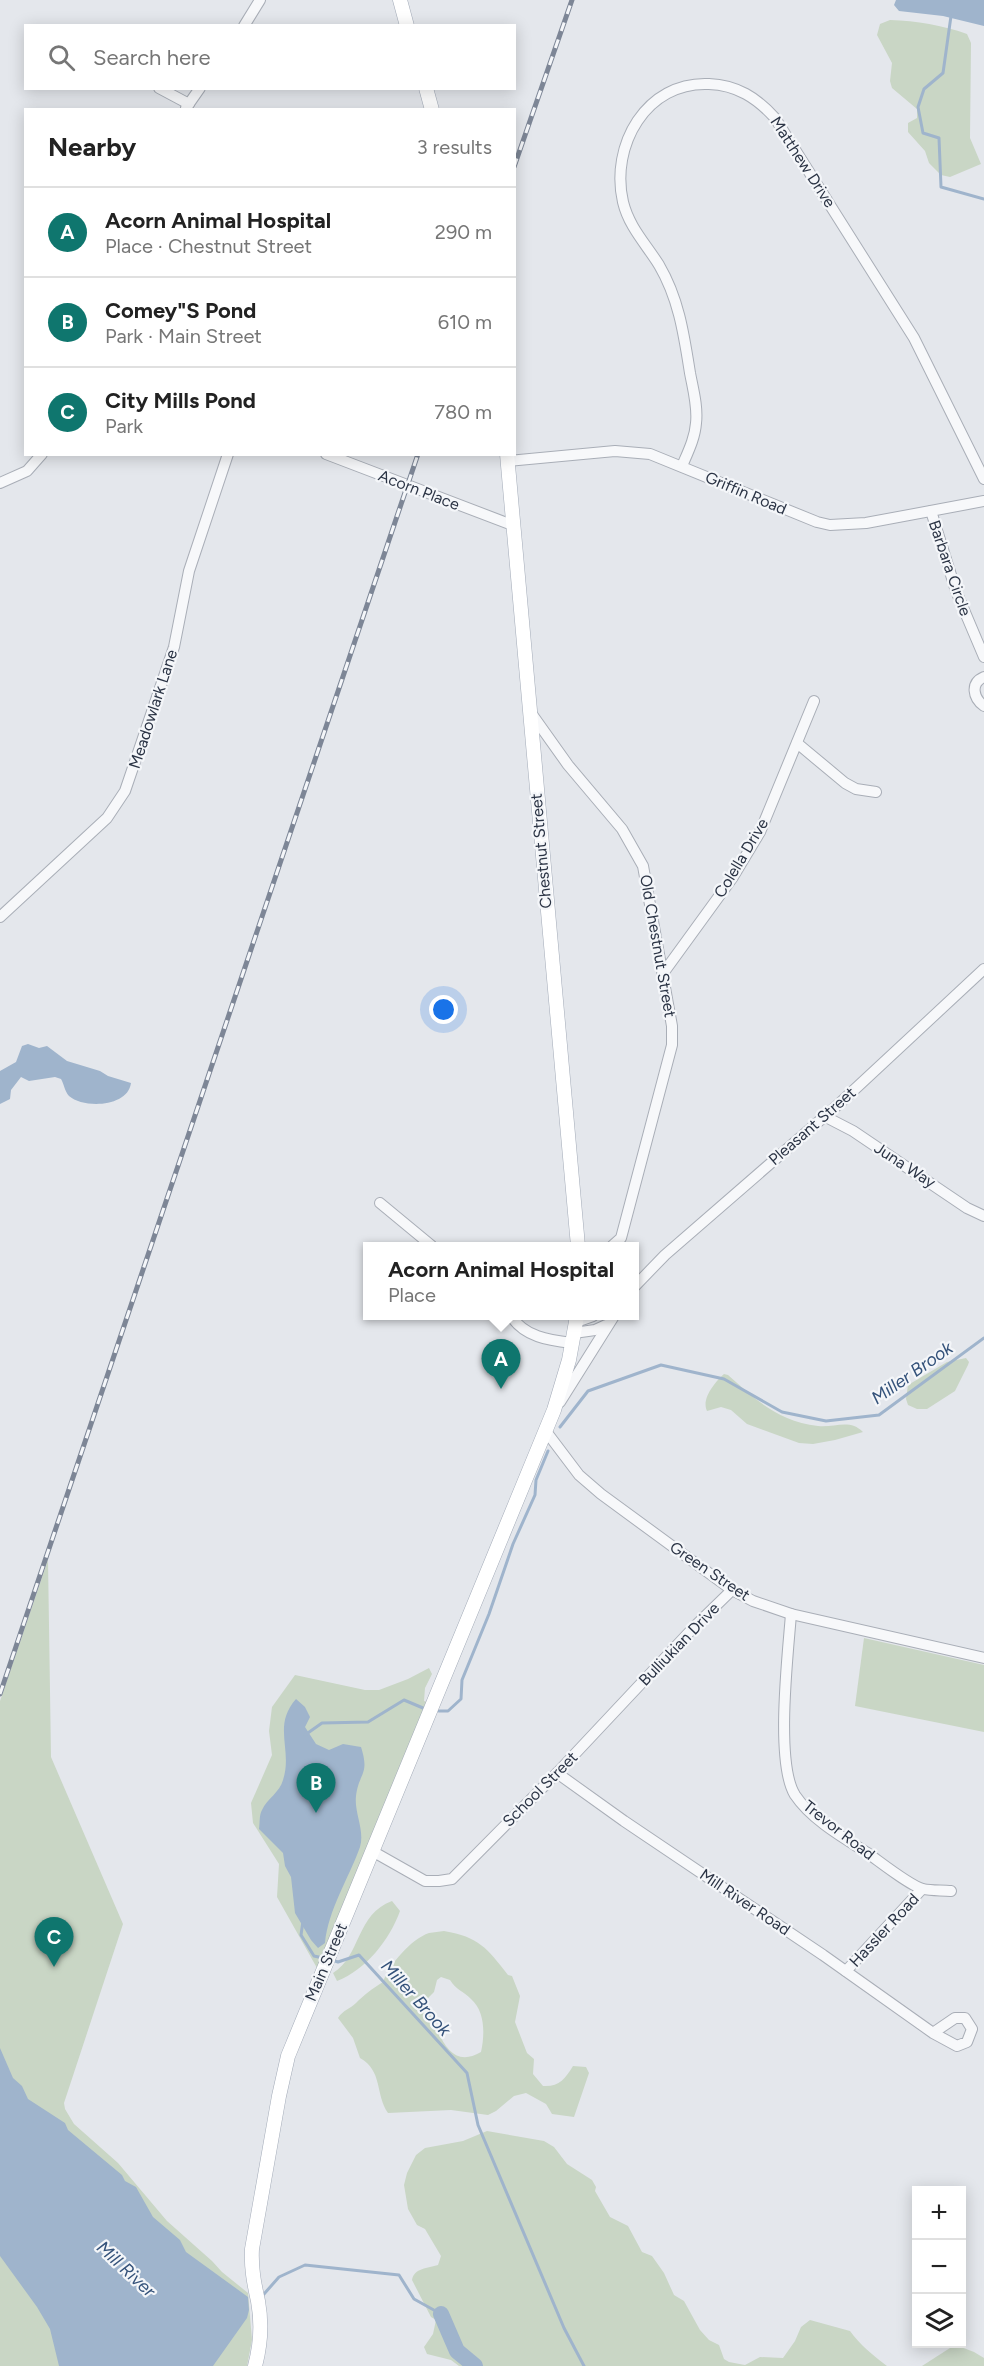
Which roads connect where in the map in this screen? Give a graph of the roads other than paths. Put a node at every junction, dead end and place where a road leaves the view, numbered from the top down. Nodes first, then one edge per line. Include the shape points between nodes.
1 (260, 0) edge
2 (400, 0) edge
3 (245, 24) edge
4 (406, 24) edge
5 (164, 90) edge
6 (199, 90) edge
7 (427, 90) edge
8 (187, 107) edge
9 (431, 108) edge
10 (40, 456) edge
11 (227, 456) edge
12 (331, 456) edge
13 (507, 458) edge
14 (682, 466) junction
15 (984, 479) edge
16 (0, 483) edge
17 (984, 501) edge
18 (931, 511) junction
19 (512, 525) junction
20 (984, 657) edge
21 (984, 677) edge
22 (814, 701) dead end
23 (984, 706) edge
24 (528, 709) junction
25 (797, 743) junction
26 (876, 792) dead end
27 (0, 917) edge
28 (984, 969) edge
29 (664, 972) junction
30 (824, 1116) junction
31 (380, 1203) dead end
32 (984, 1216) edge
33 (427, 1242) edge
34 (578, 1242) edge
35 (616, 1242) edge
36 (639, 1282) edge
37 (514, 1320) edge
38 (610, 1320) edge
39 (610, 1320) edge
40 (575, 1328) edge
41 (555, 1410) junction
42 (545, 1430) junction
43 (732, 1590) junction
44 (791, 1614) junction
45 (984, 1658) edge
46 (628, 1699) joint
47 (557, 1773) junction
48 (372, 1851) junction
49 (922, 1889) junction
50 (951, 1891) dead end
51 (846, 1971) junction
52 (933, 2033) dead end
53 (255, 2366) edge

1 - 3 street
2 - 4 main road
5 - 8 street
6 - 8 street
7 - 9 main road
10 - 16 street via 27,471
11 - 27 street, Meadowlark Lane via 189,571 171,656 128,786 107,818
12 - 19 street, Acorn Place
13 - 14 street, Griffin Road via 626,451 650,454
13 - 19 main road, Chestnut Street
14 - 15 street, Matthew Drive via 695,433 696,410 682,324 667,280 626,213 621,162 630,131 648,108 673,91 709,84 743,92 775,118 914,338
14 - 18 street, Griffin Road via 830,525
17 - 18 street, Griffin Road
18 - 20 street, Barbara Circle via 956,591
19 - 24 main road, Chestnut Street
21 - 23 street via 975,683 974,689
22 - 25 street, Colella Drive
24 - 29 street, Old Chestnut Street via 568,765 622,829 643,866
24 - 34 main road, Chestnut Street
25 - 26 street via 845,783
25 - 29 street, Colella Drive via 760,832 733,877
28 - 30 street, Pleasant Street
29 - 35 street, Old Chestnut Street via 672,1045 621,1238
30 - 32 street, Juna Way
30 - 36 street, Pleasant Street
31 - 33 street
37 - 40 street via 532,1335
38 - 40 street via 595,1330
39 - 41 street
40 - 41 main road
41 - 42 main road
42 - 43 street, Green Street via 579,1475 601,1494
42 - 48 main road, Main Street
43 - 44 street, Green Street
43 - 46 street, Bulliukian Drive
44 - 45 street, Green Street
44 - 49 street, Trevor Road via 785,1744 792,1789 807,1809 838,1834
46 - 47 street, School Street
47 - 48 street, School Street via 452,1879 426,1881
47 - 51 street, Mill River Road
48 - 53 main road, Main Street via 288,2056 252,2260 260,2332
49 - 50 street, Trevor Road
49 - 51 street, Hassler Road
51 - 52 street, Mill River Road

